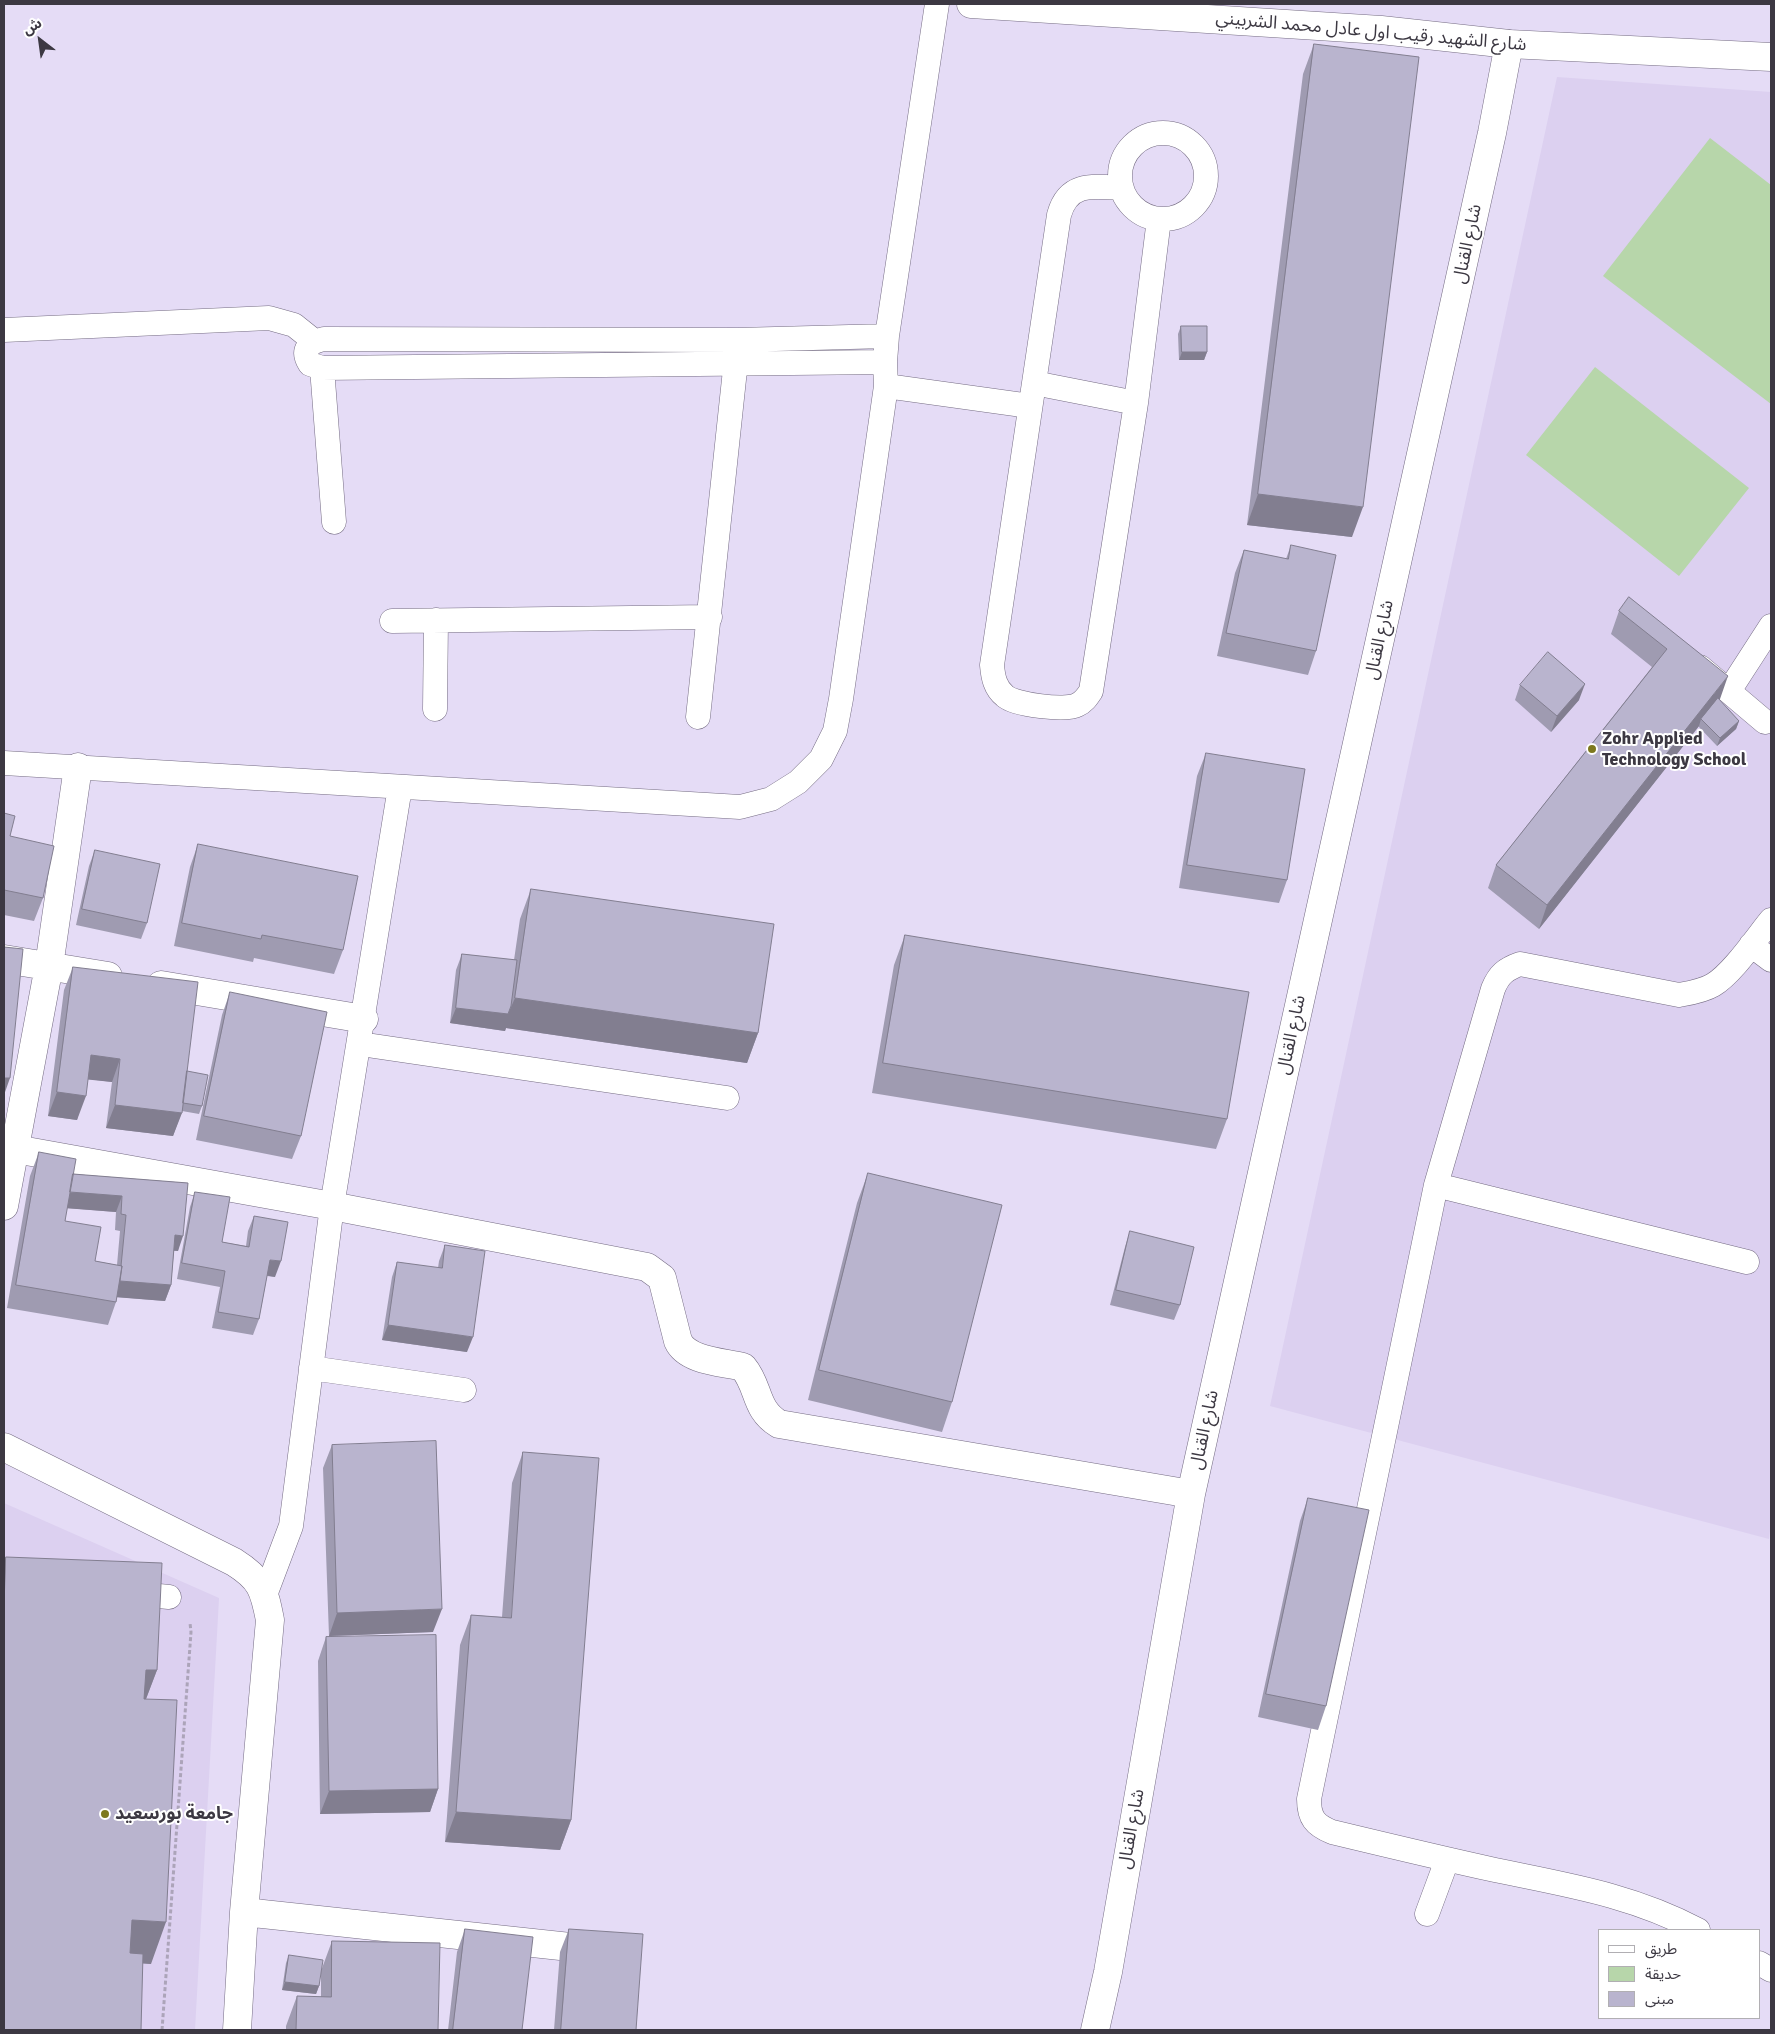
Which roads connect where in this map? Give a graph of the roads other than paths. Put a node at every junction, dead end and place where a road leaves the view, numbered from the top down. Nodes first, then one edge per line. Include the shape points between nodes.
1 (938, 4) edge
2 (971, 4) edge
3 (1510, 44) junction
4 (1771, 57) edge
5 (1121, 188) junction
6 (1159, 219) junction
7 (4, 330) edge
8 (887, 336) junction
9 (738, 340) junction
10 (314, 341) junction
11 (885, 362) junction
12 (736, 365) junction
13 (322, 368) junction
14 (886, 386) junction
15 (1032, 395) junction
16 (1136, 403) junction
17 (334, 522) dead end
18 (710, 617) junction
19 (436, 620) junction
20 (392, 621) dead end
21 (1771, 626) edge
22 (1687, 656) edge
23 (1729, 691) junction
24 (435, 709) dead end
25 (698, 717) dead end
26 (1765, 722) dead end
27 (4, 763) edge
28 (78, 767) junction
29 (400, 787) junction
30 (1771, 920) edge
31 (1752, 945) junction
32 (4, 959) edge
33 (1771, 960) edge
34 (49, 966) junction
35 (362, 1032) junction
36 (727, 1098) dead end
37 (10, 1148) edge
38 (1436, 1185) junction
39 (4, 1206) edge
40 (332, 1206) junction
41 (1747, 1262) dead end
42 (311, 1368) junction
43 (464, 1390) dead end
44 (4, 1447) edge
45 (1191, 1494) junction
46 (110, 1591) edge
47 (265, 1595) junction
48 (168, 1596) road end
49 (1447, 1860) junction
50 (244, 1912) junction
51 (1427, 1914) dead end
52 (1670, 1924) edge
53 (1693, 1929) edge
54 (570, 1948) edge
55 (1760, 1964) edge
56 (1771, 1970) edge
57 (237, 2030) edge
58 (1095, 2030) edge

1 - 8 lane
2 - 3 street, شارع الشهيد رقيب اول عادل محمد الشربيني via 1381,30
3 - 4 street, شارع الشهيد رقيب اول عادل محمد الشربيني
3 - 45 street, شارع القنال
5 - 6 lane via 1129,203 1142,214
5 - 6 lane via 1120,171 1125,155 1136,142 1150,134 1184,137 1197,148 1205,163 1206,179 1201,196 1176,217
5 - 15 lane via 1082,188 1070,194 1062,204
6 - 16 lane
7 - 10 lane via 269,318 294,325
8 - 9 lane
8 - 11 lane
9 - 10 lane
9 - 12 lane
10 - 13 lane via 308,345 306,358 310,364
11 - 12 lane
11 - 14 lane
12 - 13 lane
12 - 18 lane
13 - 17 lane
14 - 15 lane
14 - 29 lane via 835,731 820,759 798,782 771,799 740,807
15 - 16 lane
15 - 16 lane via 992,676 1004,696 1014,702 1066,708 1085,700 1091,691
18 - 19 lane
18 - 25 lane
19 - 20 lane
19 - 24 lane
21 - 23 lane
22 - 23 lane
23 - 26 lane
27 - 28 lane
28 - 29 lane
28 - 34 street
29 - 35 lane
30 - 31 lane
31 - 33 lane
31 - 38 lane via 1714,985 1679,995 1534,965 1520,964 1508,968 1498,976 1493,988
32 - 34 street
34 - 35 street
34 - 37 street
35 - 36 lane
35 - 40 lane
37 - 39 street
37 - 40 street
38 - 41 lane
38 - 49 lane via 1309,1799 1312,1819 1319,1827
40 - 42 lane
40 - 45 street via 647,1267 662,1278 682,1349 690,1354 743,1367 751,1378 760,1407 779,1424
42 - 43 lane
42 - 47 lane via 291,1526
44 - 47 street via 234,1562 253,1574
45 - 58 street, شارع القنال
46 - 48 lane
47 - 50 street via 270,1620
49 - 51 lane
49 - 52 lane via 1610,1894
50 - 54 street
50 - 57 street
52 - 53 lane
55 - 56 lane

